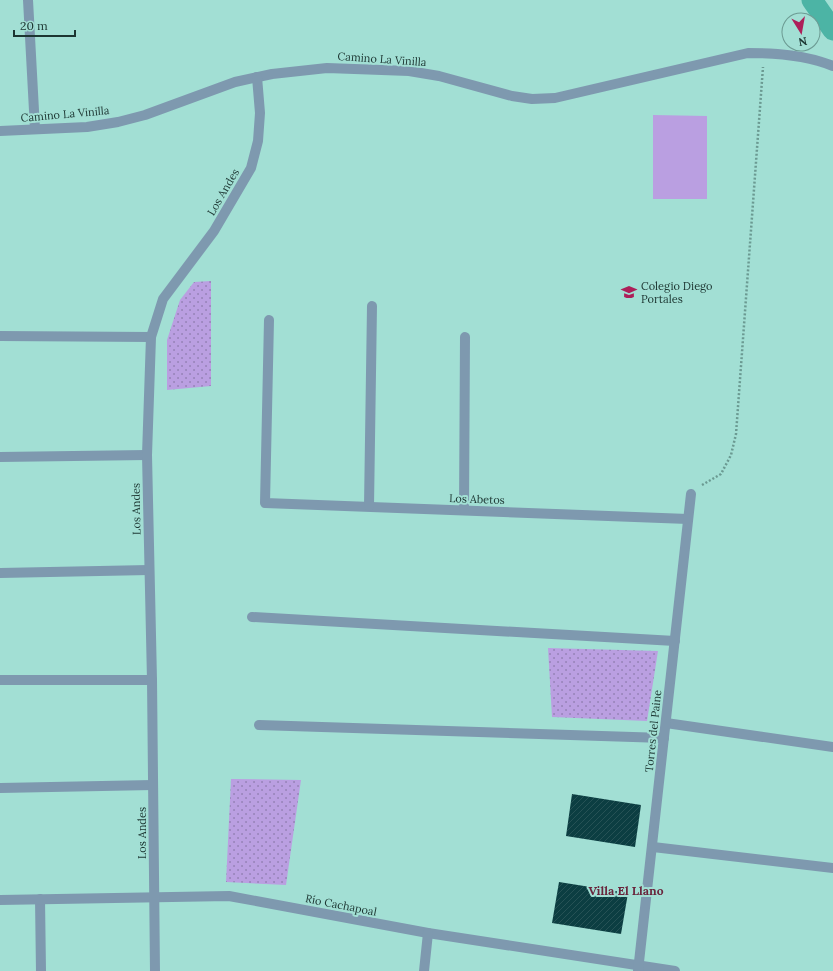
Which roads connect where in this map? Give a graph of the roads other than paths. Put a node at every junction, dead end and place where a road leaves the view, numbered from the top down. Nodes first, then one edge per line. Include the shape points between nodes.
1 (28, 0) edge
2 (833, 65) edge
3 (257, 77) junction
4 (35, 129) junction
5 (0, 131) edge
6 (372, 306) dead end
7 (269, 320) dead end
8 (0, 336) edge
9 (151, 337) junction
10 (465, 337) dead end
11 (147, 455) junction
12 (0, 457) edge
13 (691, 494) road end
14 (369, 506) junction
15 (464, 510) junction
16 (688, 519) junction
17 (149, 570) junction
18 (0, 574) edge
19 (252, 617) dead end
20 (675, 641) junction
21 (0, 680) edge
22 (152, 680) junction
23 (666, 723) junction
24 (259, 725) dead end
25 (664, 738) junction
26 (833, 748) edge
27 (153, 785) junction
28 (0, 788) edge
29 (653, 847) junction
30 (833, 868) edge
31 (154, 896) junction
32 (40, 899) junction
33 (0, 900) edge
34 (428, 933) junction
35 (638, 968) edge
36 (41, 971) edge
37 (155, 971) edge
38 (424, 971) edge
39 (675, 971) edge

1 - 4 street
2 - 3 street, Camino La Vinilla via 802,57 748,53 555,98 532,99 439,76 402,71 327,68
3 - 4 street, Camino La Vinilla via 235,82 145,115 118,122
3 - 9 street, Los Andes via 260,113 258,141 251,168 214,231 163,299
4 - 5 street, Camino La Vinilla
6 - 14 street
7 - 14 street, Los Abetos via 265,503
8 - 9 street
9 - 11 street, Los Andes
10 - 15 street
11 - 12 street
11 - 17 street, Los Andes
13 - 16 street, Torres del Paine
14 - 15 street, Los Abetos
15 - 16 street, Los Abetos
16 - 20 street, Torres del Paine
17 - 18 street
17 - 22 street, Los Andes
19 - 20 street
20 - 23 street, Torres del Paine
21 - 22 street
22 - 27 street, Los Andes
23 - 25 street, Torres del Paine
23 - 26 street
24 - 25 street
25 - 29 street, Torres del Paine
27 - 28 street
27 - 31 street, Los Andes
29 - 30 street
29 - 35 street, Torres del Paine
31 - 32 street, Río Cachapoal
31 - 34 street, Río Cachapoal via 229,896
31 - 37 street, Los Andes
32 - 33 street, Río Cachapoal
32 - 36 street
34 - 35 street, Río Cachapoal
34 - 38 street
35 - 39 street, Río Cachapoal

